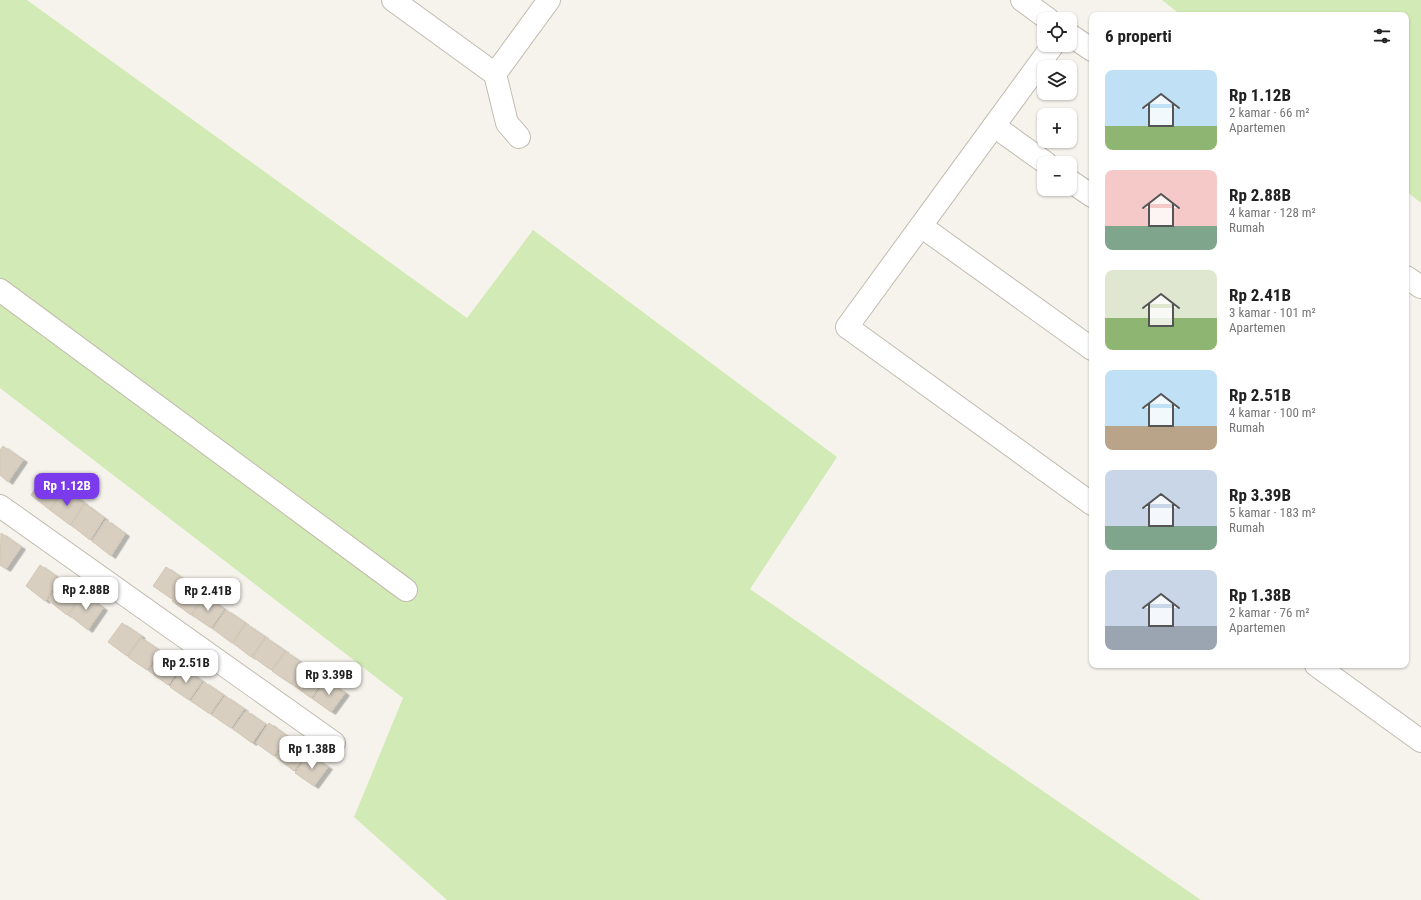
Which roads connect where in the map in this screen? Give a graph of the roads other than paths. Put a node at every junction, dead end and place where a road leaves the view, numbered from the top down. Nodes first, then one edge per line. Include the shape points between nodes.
1 (549, 0) edge
2 (1022, 0) edge
3 (401, 2) edge
4 (1038, 12) edge
5 (1077, 40) edge
6 (1089, 48) edge
7 (1048, 52) edge
8 (495, 74) junction
9 (994, 126) junction
10 (519, 137) dead end
11 (1037, 157) edge
12 (1077, 186) edge
13 (1089, 194) edge
14 (921, 226) junction
15 (1409, 278) edge
16 (1421, 287) edge
17 (0, 290) edge
18 (1089, 347) edge
19 (1089, 502) edge
20 (0, 506) edge
21 (406, 590) dead end
22 (1320, 668) edge
23 (1421, 741) edge
24 (334, 743) dead end

1 - 8 street
2 - 4 street
3 - 8 street
5 - 6 street
7 - 9 street
8 - 10 street via 507,123
9 - 11 street
9 - 14 street
12 - 13 street
14 - 18 street
14 - 19 street via 847,327
15 - 16 street
17 - 21 street
20 - 24 street
22 - 23 street

